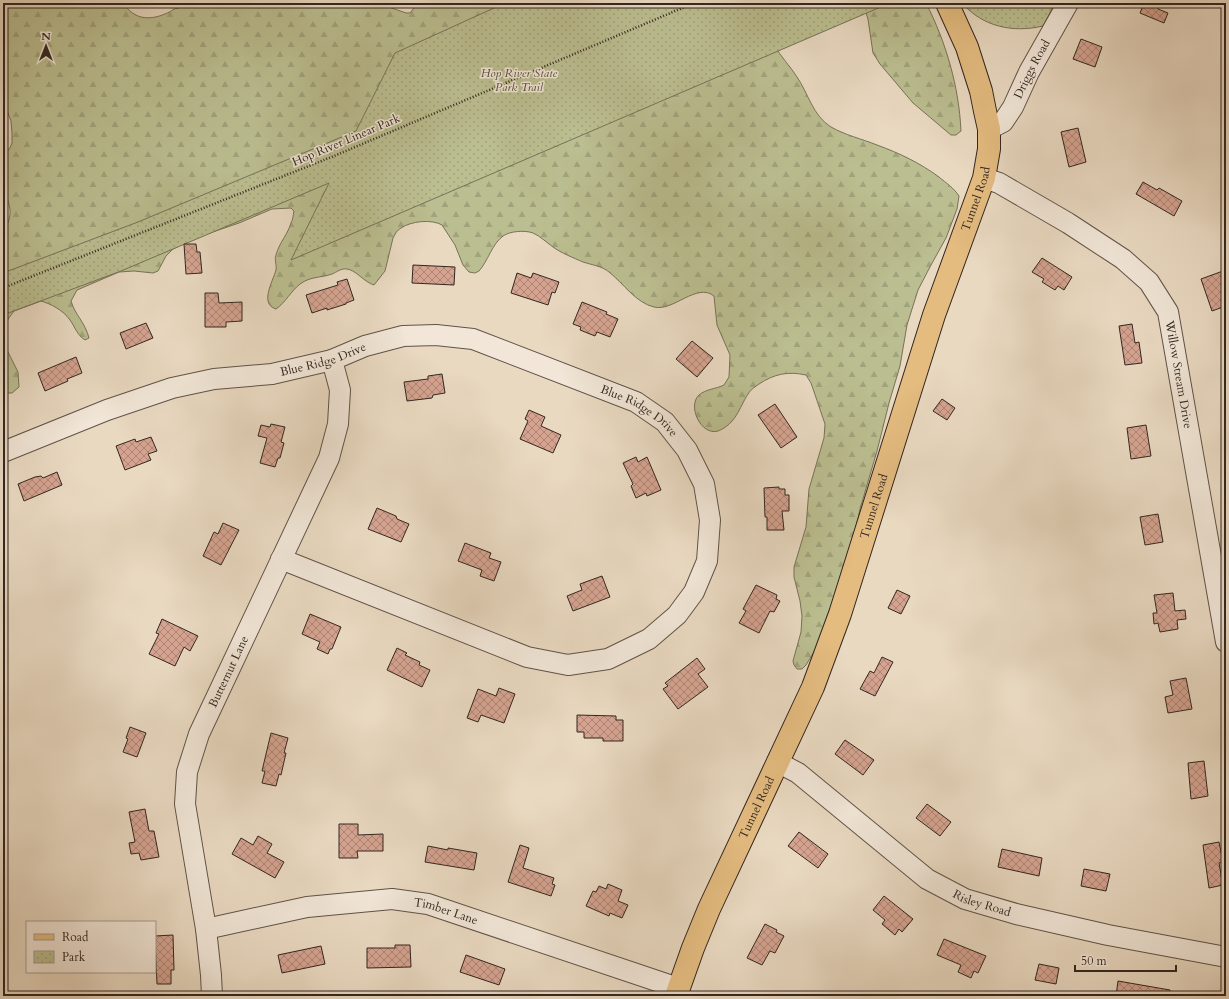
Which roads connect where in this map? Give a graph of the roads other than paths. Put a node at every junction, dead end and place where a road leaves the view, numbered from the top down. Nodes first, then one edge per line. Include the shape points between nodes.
1 (947, 3) edge
2 (1068, 3) edge
3 (989, 130) junction
4 (984, 178) junction
5 (332, 360) junction
6 (3, 452) edge
7 (281, 559) junction
8 (1226, 642) edge
9 (777, 762) junction
10 (206, 929) junction
11 (1226, 958) edge
12 (677, 992) edge
13 (212, 996) edge

1 - 3 main road, Tunnel Road via 967,47 981,91
2 - 3 street, Driggs Road via 1029,72 1013,108 1003,122
3 - 4 main road, Tunnel Road via 990,149
4 - 8 street, Willow Stream Drive via 999,182 1123,259 1149,282 1168,312
4 - 9 main road, Tunnel Road via 934,315 840,614 813,686
5 - 6 street, Blue Ridge Drive via 272,374 214,380 172,388 107,410
5 - 7 street, Butternut Lane via 340,390 338,424 328,458
5 - 7 street, Blue Ridge Drive via 365,346 403,336 436,335 472,339 636,402 665,422 687,450 704,484 710,520 707,561 694,592 677,615 649,639 608,659 568,665 527,657
7 - 10 street, Butternut Lane via 199,734 187,772 185,804
9 - 11 street, Risley Road via 798,773 928,879 965,899 1016,914 1100,933
9 - 12 main road, Tunnel Road via 709,909
10 - 12 street, Timber Lane via 307,907 392,899 428,904
10 - 13 street, Butternut Lane

